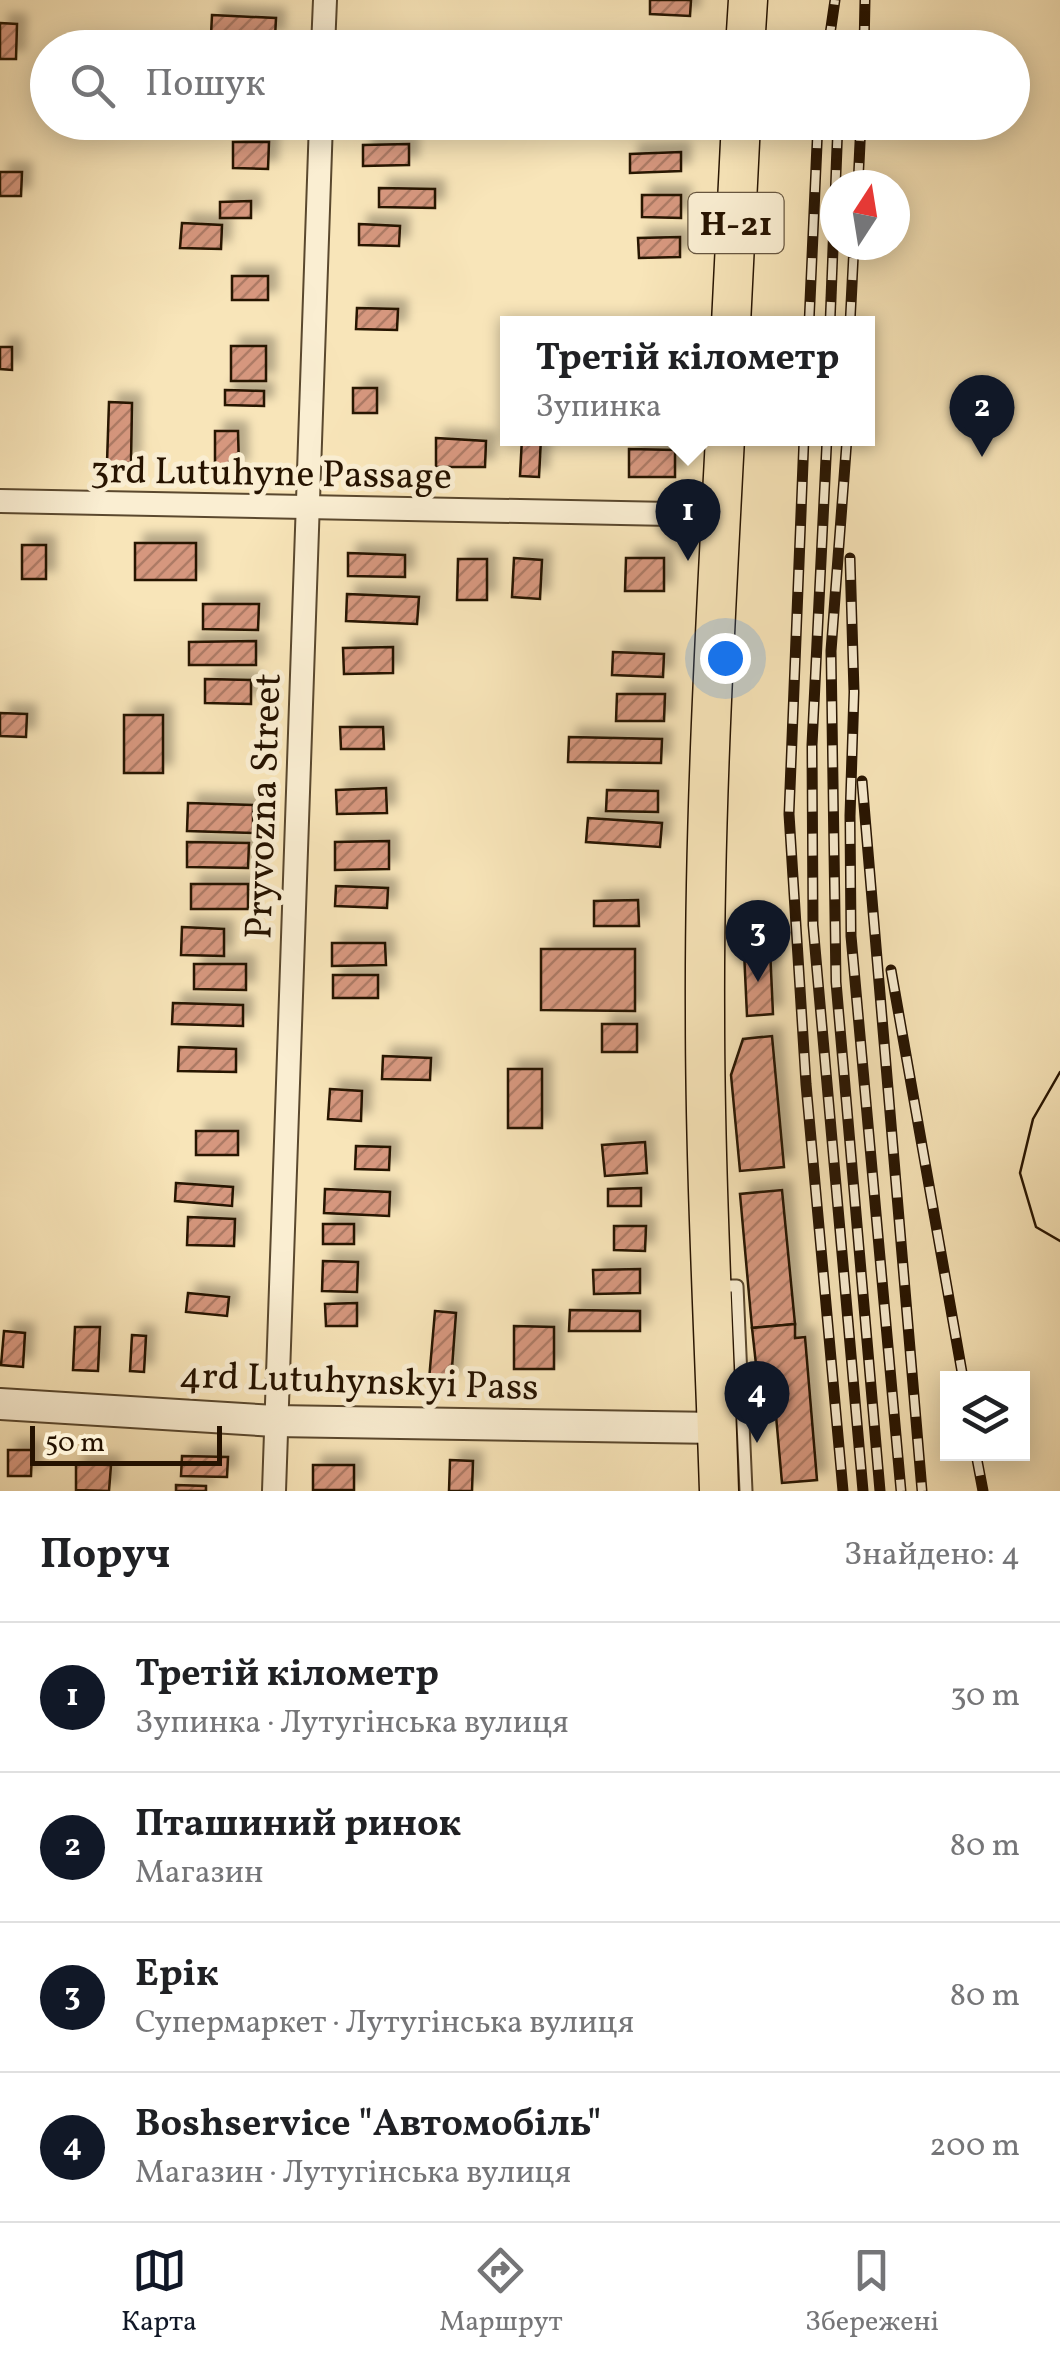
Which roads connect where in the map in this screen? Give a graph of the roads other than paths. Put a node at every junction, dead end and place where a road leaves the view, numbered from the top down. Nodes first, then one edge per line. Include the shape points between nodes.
1 (325, 0) edge
2 (748, 0) edge
3 (324, 30) edge
4 (746, 30) edge
5 (319, 140) edge
6 (740, 140) edge
7 (731, 316) edge
8 (725, 446) edge
9 (0, 501) edge
10 (307, 509) junction
11 (721, 515) junction
12 (710, 1285) junction
13 (0, 1404) edge
14 (275, 1421) junction
15 (717, 1428) junction
16 (274, 1491) edge
17 (719, 1491) edge
18 (746, 1491) edge

1 - 3 street
2 - 4 main road
5 - 10 street, Pryvozna Street
6 - 7 main road, Н-21
8 - 11 main road
9 - 10 street, 3rd Lutuhyne Passage
10 - 11 street, 3rd Lutuhyne Passage
10 - 14 street, Pryvozna Street
11 - 12 main road via 704,1016
12 - 15 main road
12 - 18 lane via 738,1286
13 - 14 street, 4rd Lutuhynskyi Pass
14 - 15 street, 4rd Lutuhynskyi Pass
14 - 16 street, Pryvozna Street
15 - 17 main road

